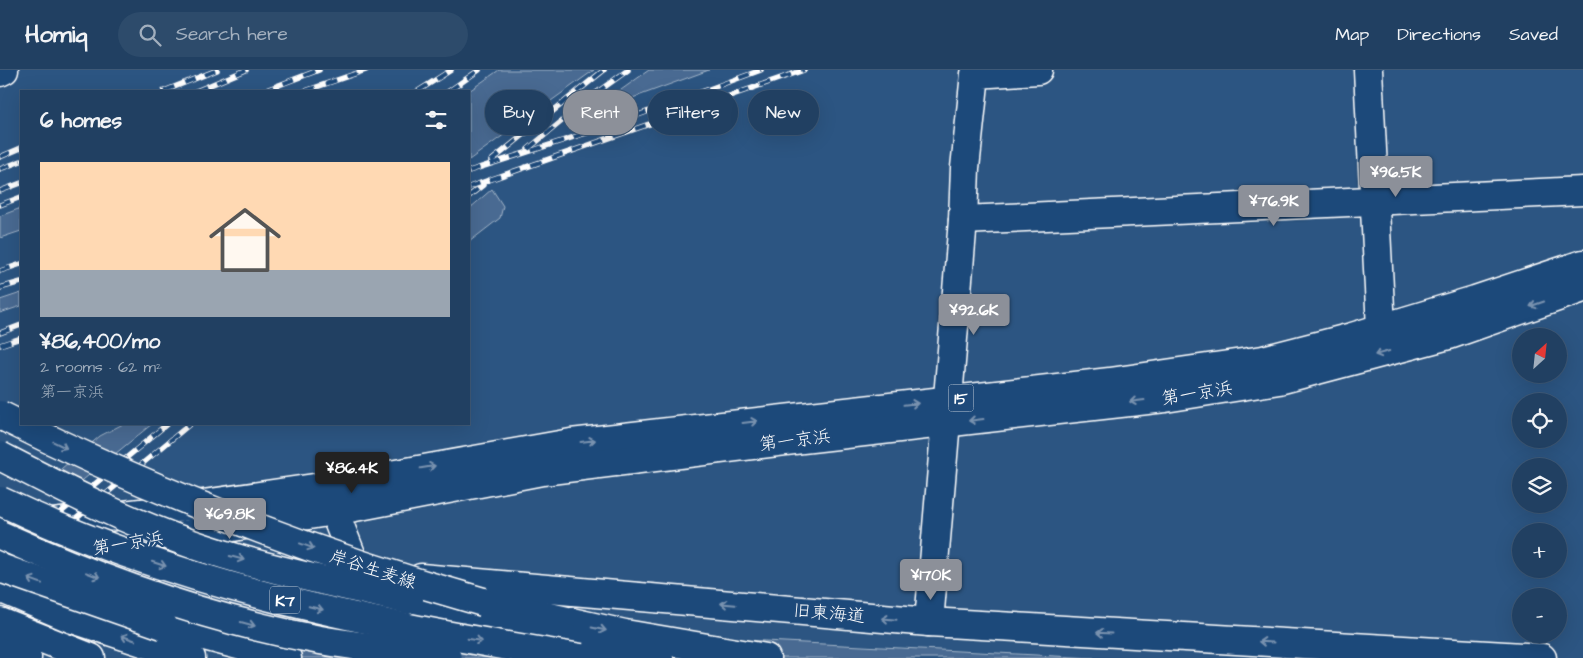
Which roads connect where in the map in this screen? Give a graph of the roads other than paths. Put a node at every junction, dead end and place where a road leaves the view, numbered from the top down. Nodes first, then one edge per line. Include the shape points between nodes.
1 (4, 70) edge
2 (1038, 70) edge
3 (1368, 70) edge
4 (0, 72) edge
5 (1583, 191) edge
6 (1375, 201) junction
7 (963, 220) junction
8 (1583, 264) edge
9 (1583, 288) edge
10 (1381, 328) junction
11 (946, 411) junction
12 (0, 415) edge
13 (20, 425) edge
14 (21, 425) edge
15 (0, 456) edge
16 (331, 498) junction
17 (0, 501) edge
18 (0, 529) edge
19 (0, 535) edge
20 (0, 564) edge
21 (0, 568) edge
22 (0, 588) edge
23 (0, 622) edge
24 (929, 622) junction
25 (0, 646) edge
26 (28, 658) edge
27 (91, 658) edge
28 (191, 658) edge
29 (287, 658) edge
30 (447, 658) edge
31 (581, 658) edge
32 (659, 658) edge
33 (766, 658) edge
34 (1542, 658) edge

1 - 4 main road
2 - 7 main road via 975,74
3 - 6 main road
5 - 6 main road
6 - 7 main road
6 - 10 main road
7 - 11 main road
8 - 10 main road, 第一京浜 / 15
9 -> 11 main road, 第一京浜 / 15 via 1448,335 1278,380 1165,398
10 - 11 main road, 第一京浜 / 15 via 1263,360 1110,382
11 - 16 main road, 第一京浜 / 15 via 572,443 414,470
11 - 24 main road
12 -> 13 main road, 岸谷生麦線, bridge
14 -> 33 main road, 岸谷生麦線, bridge via 174,495 409,581 554,619
15 -> 32 main road, bridge via 100,506 189,543 482,619
16 - 18 main road, 第一京浜 / 15 via 141,513
16 - 20 main road, 第一京浜 / 15
24 -> 16 main road, 旧東海道 via 358,572
17 -> 31 main road, K7, bridge via 130,554 261,594 396,625
19 -> 30 main road, bridge via 86,572 203,612 319,640
29 -> 21 main road, bridge via 164,625
28 -> 22 main road via 73,619
23 - 27 main road
34 -> 24 main road, 旧東海道
25 - 26 main road

